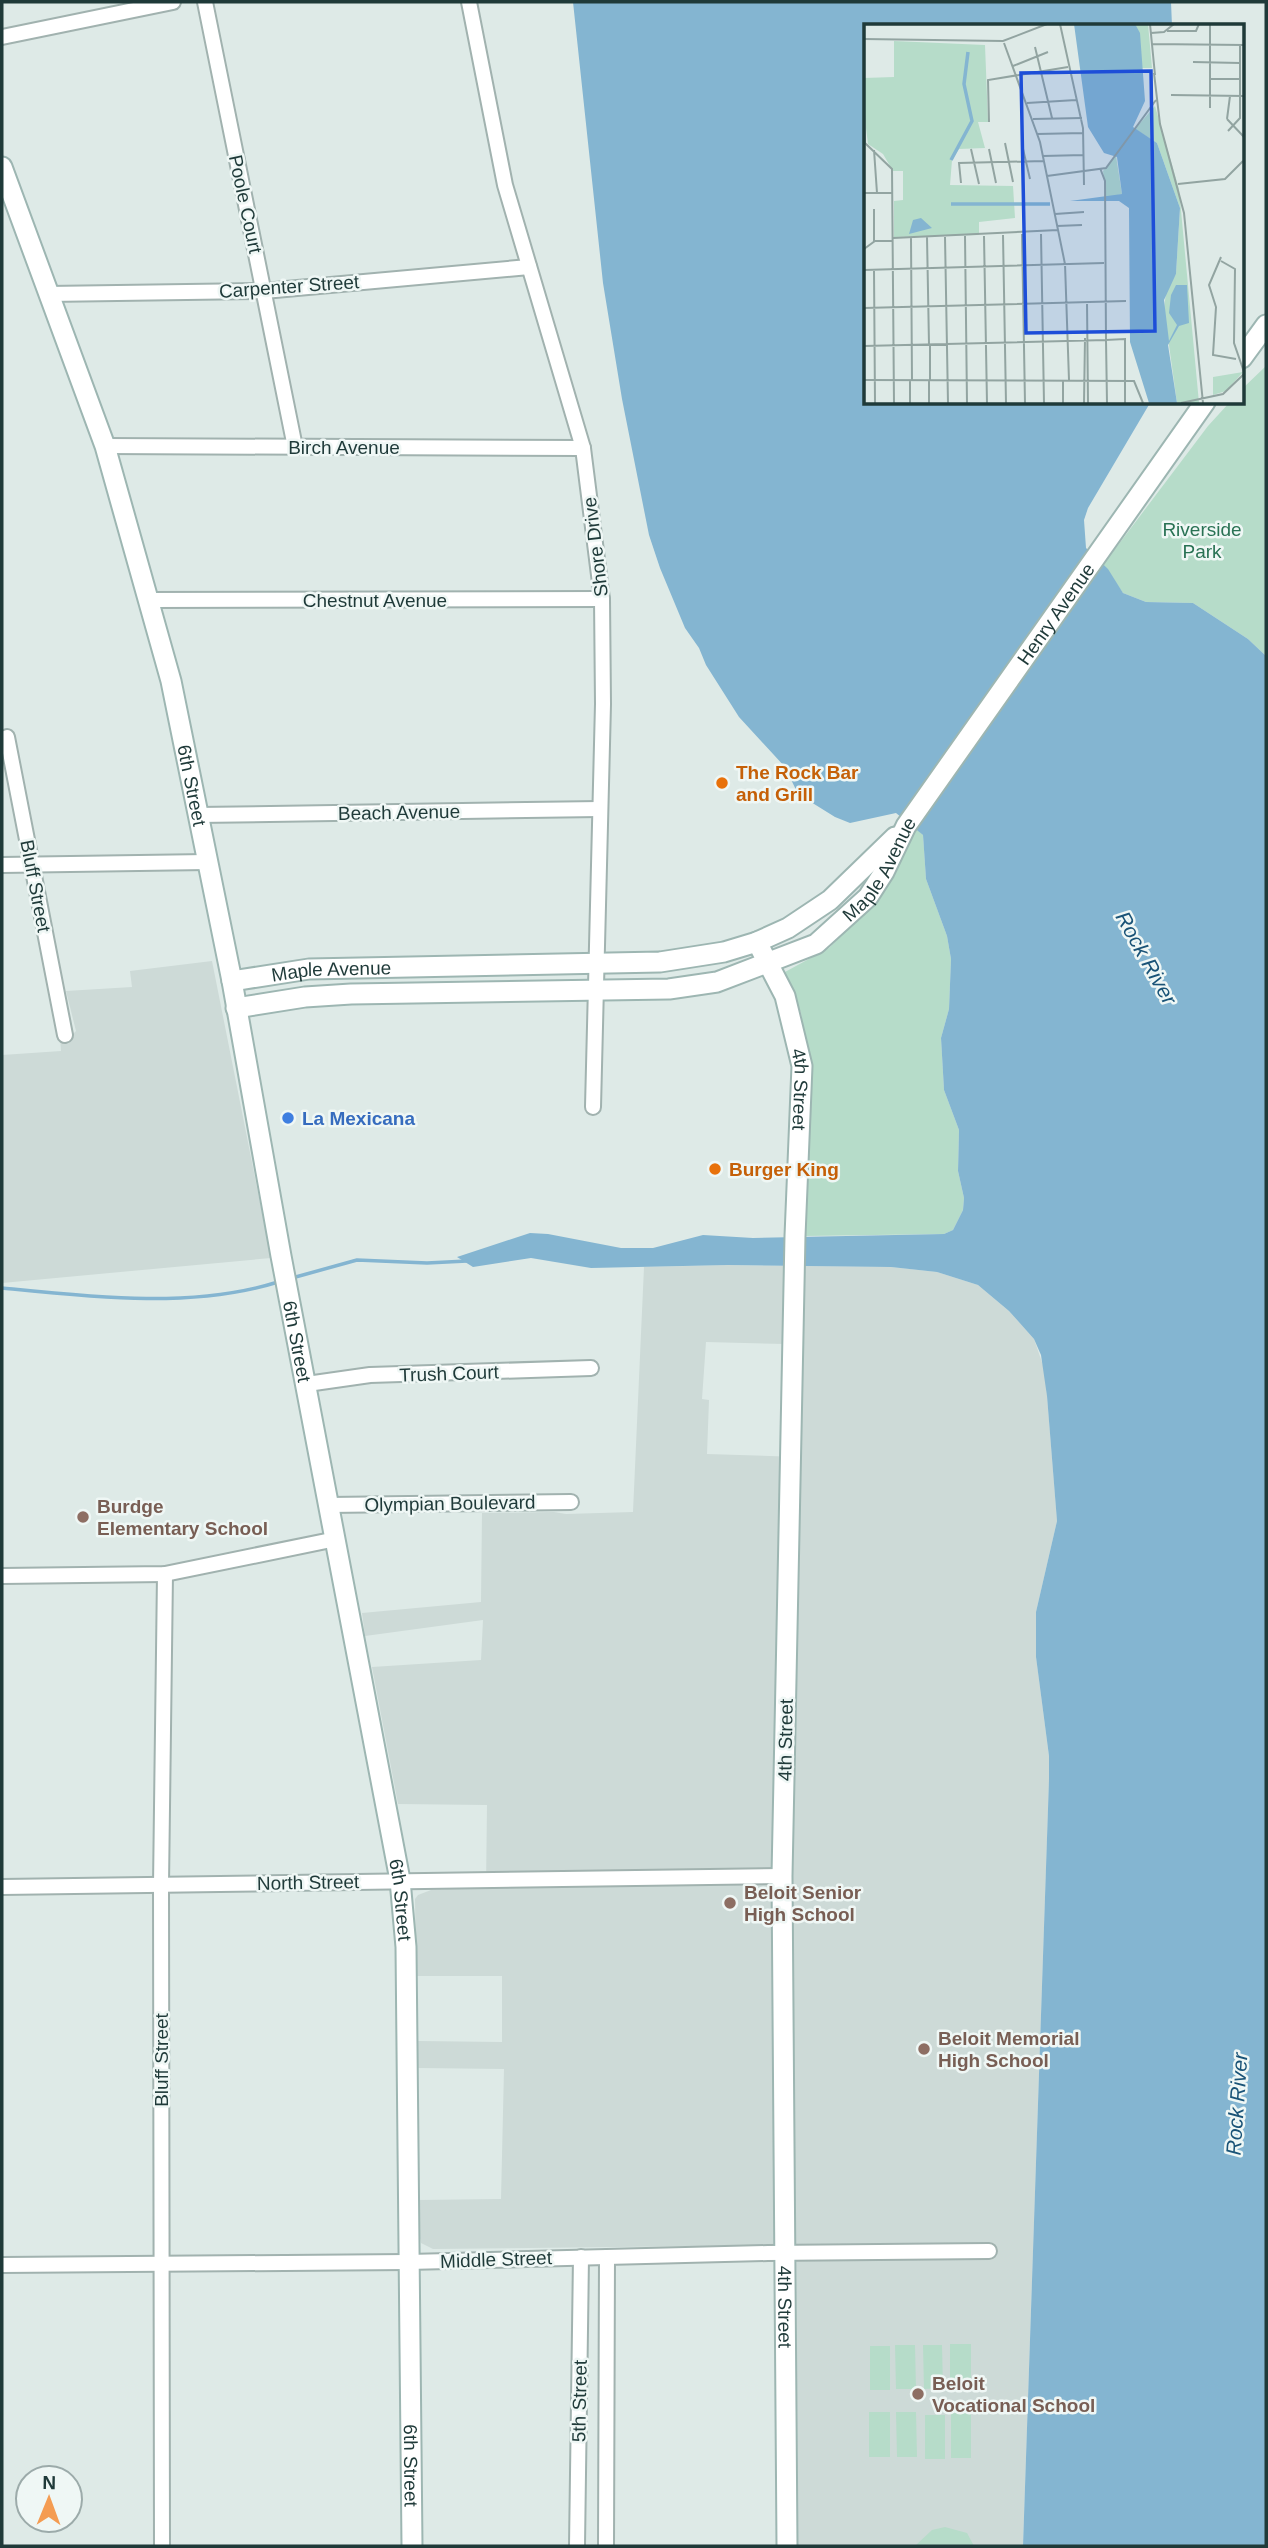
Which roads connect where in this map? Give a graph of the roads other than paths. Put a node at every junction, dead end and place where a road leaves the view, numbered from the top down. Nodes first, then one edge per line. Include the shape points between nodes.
1 (173, 2) edge
2 (205, 2) edge
3 (470, 2) edge
4 (2, 37) edge
5 (2, 167) edge
6 (529, 267) junction
7 (264, 291) junction
8 (47, 294) junction
9 (1266, 325) edge
10 (1252, 350) edge
11 (1204, 404) edge
12 (105, 446) junction
13 (296, 447) junction
14 (583, 448) junction
15 (602, 599) junction
16 (148, 600) junction
17 (8, 737) dead end
18 (600, 809) junction
19 (198, 815) junction
20 (906, 826) junction
21 (207, 862) junction
22 (2, 865) edge
23 (32, 865) junction
24 (757, 942) junction
25 (597, 963) junction
26 (767, 965) junction
27 (232, 981) junction
28 (597, 990) junction
29 (236, 1008) junction
30 (65, 1035) dead end
31 (593, 1107) dead end
32 (591, 1368) dead end
33 (307, 1384) junction
34 (571, 1502) dead end
35 (329, 1505) junction
36 (336, 1539) junction
37 (164, 1574) junction
38 (2, 1576) edge
39 (782, 1876) junction
40 (400, 1880) junction
41 (161, 1885) junction
42 (2, 1887) edge
43 (989, 2251) dead end
44 (786, 2253) junction
45 (581, 2257) junction
46 (607, 2257) junction
47 (161, 2262) junction
48 (408, 2262) junction
49 (2, 2265) edge
50 (162, 2546) edge
51 (412, 2546) edge
52 (577, 2546) edge
53 (606, 2546) edge
54 (787, 2546) edge

1 - 4 street
2 - 7 street, Poole Court
3 - 6 street, Shore Drive via 505,185
5 - 8 street, 6th Street
6 - 7 street, Carpenter Street
6 - 14 street, Shore Drive
7 - 8 street, Carpenter Street
7 - 13 street, Poole Court
8 - 12 street, 6th Street
9 - 10 street
11 - 20 street, Henry Avenue
12 - 13 street, Birch Avenue
12 - 16 street, 6th Street
13 - 14 street, Birch Avenue
14 - 15 street, Shore Drive
15 - 16 street, Chestnut Avenue
15 - 18 street, Shore Drive
16 - 19 street, 6th Street via 171,681
17 - 23 street, Bluff Street
18 - 19 street, Beach Avenue
18 - 25 street, Shore Drive
19 - 21 street, 6th Street
20 - 24 street, Maple Avenue via 830,900
20 - 26 street, Maple Avenue via 868,897 816,944
21 - 23 street
21 - 27 street, 6th Street
22 - 23 street
23 - 30 street, Bluff Street
24 - 25 street, Maple Avenue via 685,960
24 - 26 street, 4th Street
25 - 27 street, Maple Avenue via 344,967
25 - 28 street, Shore Drive
26 - 28 street, Maple Avenue via 700,985
26 - 39 street, 4th Street via 785,996 802,1066
27 - 29 street, 6th Street
28 - 29 street, Maple Avenue via 305,997
28 - 31 street, Shore Drive
29 - 33 street, 6th Street
32 - 33 street, Trush Court via 370,1375
33 - 35 street, 6th Street
34 - 35 street, Olympian Boulevard
35 - 36 street, 6th Street
36 - 37 street
36 - 40 street, 6th Street
37 - 38 street
37 - 41 street, Bluff Street
39 - 40 street, North Street
39 - 44 street, 4th Street
40 - 41 street, North Street
40 - 48 street, 6th Street via 406,1947
41 - 42 street, North Street
41 - 47 street, Bluff Street
43 - 44 street, Middle Street
44 - 46 street, Middle Street
44 - 54 street, 4th Street
45 - 46 street, Middle Street
45 - 48 street, Middle Street
45 - 52 street, 5th Street
46 - 53 street, 5th Street
47 - 48 street, Middle Street
47 - 49 street, Middle Street
47 - 50 street, Bluff Street
48 - 51 street, 6th Street

